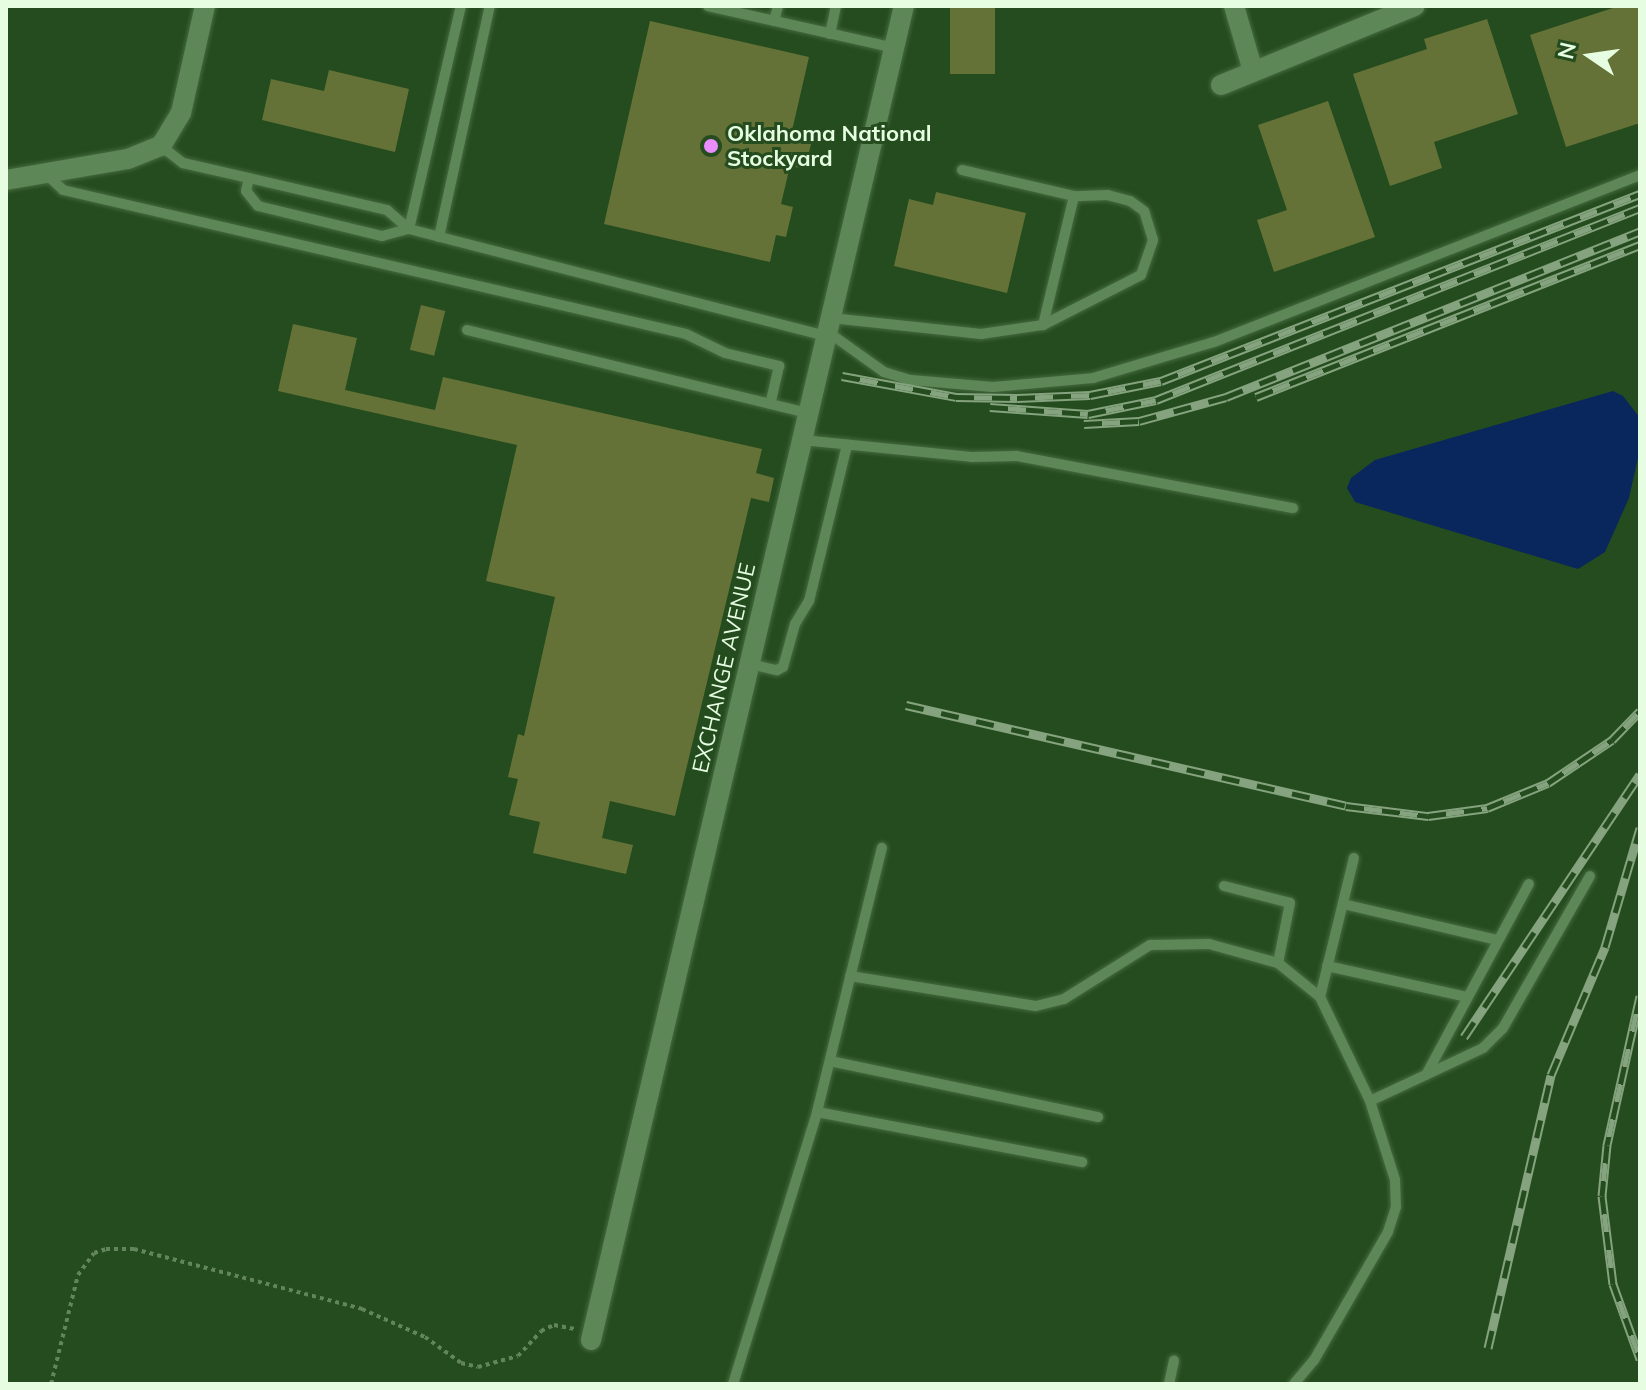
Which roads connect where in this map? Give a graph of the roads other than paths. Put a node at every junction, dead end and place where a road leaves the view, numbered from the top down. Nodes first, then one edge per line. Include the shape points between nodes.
1 (205, 6) edge
2 (461, 6) edge
3 (490, 6) edge
4 (708, 6) edge
5 (778, 6) edge
6 (836, 6) edge
7 (904, 6) edge
8 (1234, 6) edge
9 (1415, 6) edge
10 (774, 21) junction
11 (830, 34) junction
12 (894, 48) junction
13 (1253, 71) junction
14 (1221, 85) dead end
15 (161, 146) junction
16 (962, 170) dead end
17 (46, 172) junction
18 (1640, 175) edge
19 (249, 178) junction
20 (6, 180) edge
21 (1074, 196) junction
22 (409, 229) junction
23 (439, 237) junction
24 (1043, 325) junction
25 (828, 329) junction
26 (467, 330) dead end
27 (770, 404) junction
28 (808, 413) junction
29 (802, 440) junction
30 (847, 445) junction
31 (1293, 508) dead end
32 (750, 664) junction
33 (882, 848) dead end
34 (1354, 858) dead end
35 (1590, 876) dead end
36 (1529, 884) dead end
37 (1224, 886) dead end
38 (1343, 904) junction
39 (1498, 940) junction
40 (1278, 963) junction
41 (1327, 966) junction
42 (850, 976) junction
43 (1320, 997) junction
44 (1467, 997) junction
45 (830, 1061) junction
46 (1425, 1077) junction
47 (1370, 1101) junction
48 (817, 1112) junction
49 (1098, 1117) dead end
50 (1082, 1162) dead end
51 (592, 1337) road end
52 (1174, 1361) dead end
53 (733, 1384) edge
54 (1169, 1384) edge
55 (1294, 1384) edge

1 - 15 street via 181,113
2 - 22 lane
3 - 23 lane
4 - 10 lane
5 - 10 lane
6 - 11 lane
7 - 12 street, EXCHANGE AVENUE
8 - 13 street
9 - 13 street
10 - 11 lane
11 - 12 lane
12 - 25 street, EXCHANGE AVENUE
13 - 14 street
15 - 17 street via 128,159
15 - 19 lane via 183,163
16 - 21 lane
17 - 20 street
17 - 27 lane via 63,190 686,334 725,353 779,366
18 - 25 lane via 1214,342 1093,378 993,387 911,380 884,372
19 - 22 lane via 387,210
19 - 22 lane via 246,191 258,206 382,236
21 - 24 lane
21 - 24 lane via 1108,195 1144,211 1152,223 1151,258 1127,285
22 - 23 lane
23 - 25 lane
24 - 25 lane via 981,334
25 - 28 street, EXCHANGE AVENUE
26 - 27 lane
27 - 28 lane
28 - 29 street, EXCHANGE AVENUE
29 - 30 lane
29 - 32 street, EXCHANGE AVENUE
30 - 31 lane via 1017,456
30 - 32 lane via 809,601 795,624 783,667
32 - 51 street, EXCHANGE AVENUE
33 - 42 lane
34 - 38 lane
35 - 46 lane via 1503,1028 1483,1048
36 - 39 lane
37 - 40 lane via 1290,903
38 - 39 lane
38 - 41 lane
39 - 44 lane
40 - 42 lane via 1209,944 1150,945 1064,999 1036,1006
40 - 43 lane
41 - 43 lane
41 - 44 lane
42 - 45 lane
43 - 47 lane
44 - 46 lane
45 - 48 lane
45 - 49 lane
46 - 47 lane
47 - 55 lane via 1395,1180 1396,1207 1388,1232 1314,1360
48 - 50 lane
48 - 53 lane
52 - 54 lane

